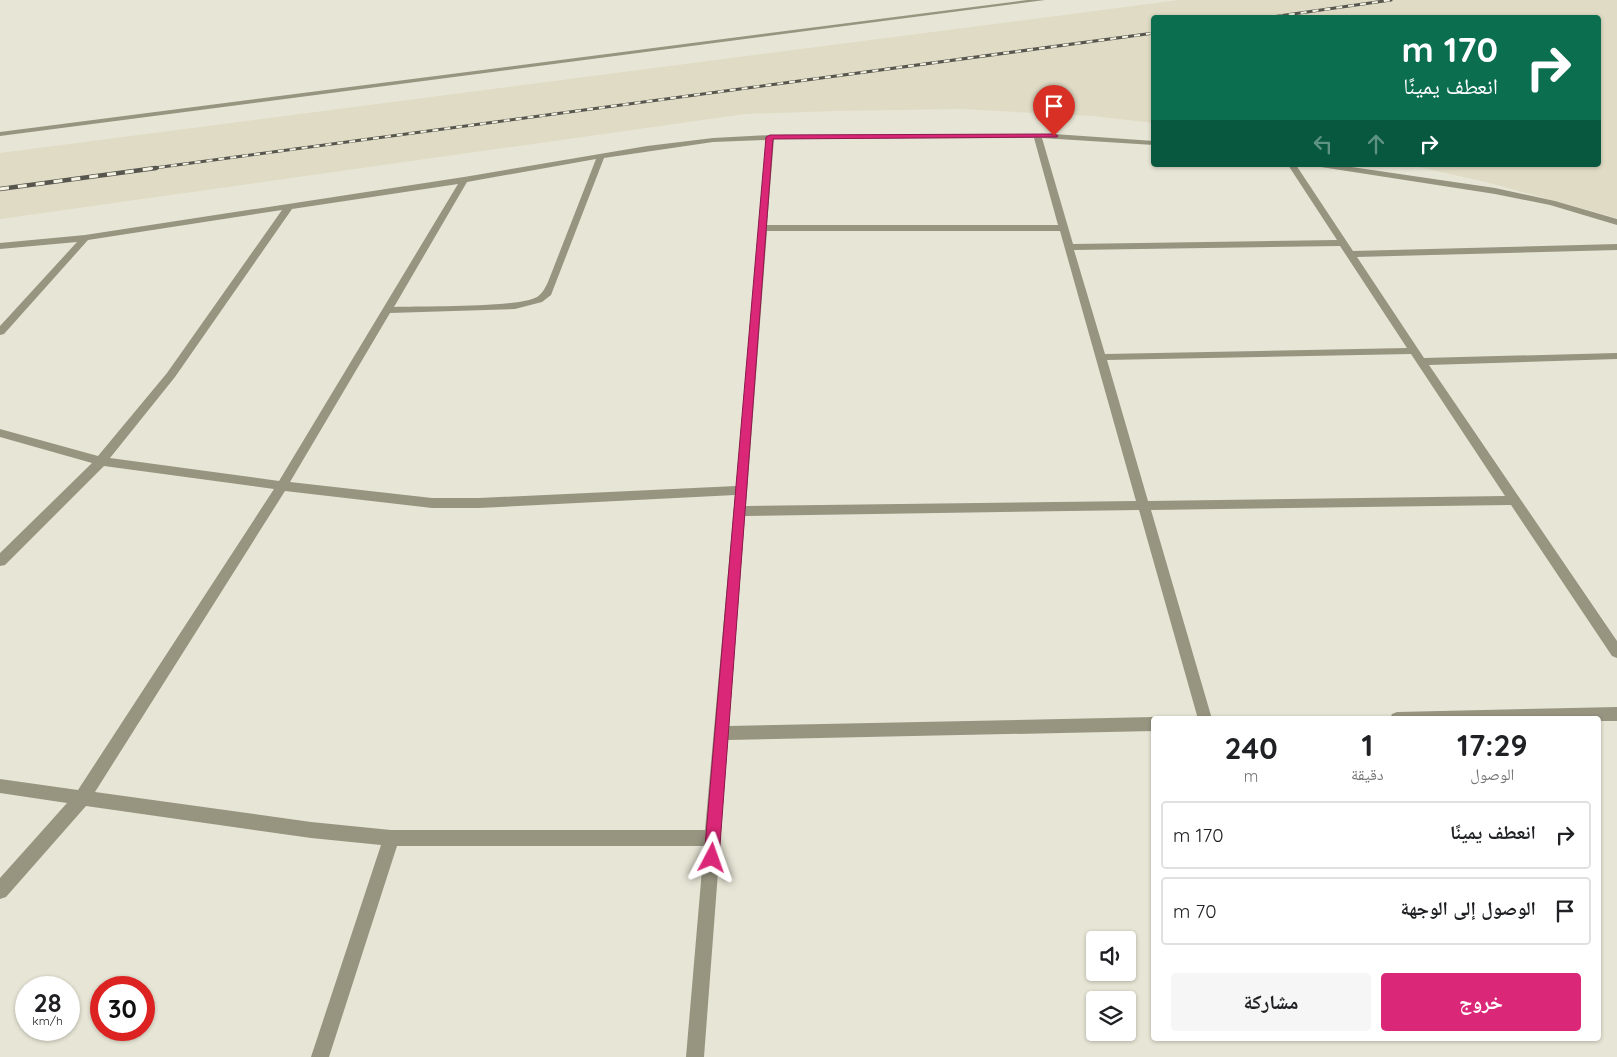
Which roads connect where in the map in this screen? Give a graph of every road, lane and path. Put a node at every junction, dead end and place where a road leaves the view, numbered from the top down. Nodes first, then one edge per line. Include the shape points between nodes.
1 (1042, 0) edge
2 (0, 134) edge
3 (1037, 136) junction
4 (770, 137) junction
5 (1151, 143) edge
6 (601, 156) junction
7 (1293, 167) edge
8 (1334, 167) edge
9 (464, 180) junction
10 (290, 206) junction
11 (1617, 222) edge
12 (762, 228) junction
13 (1064, 228) junction
14 (85, 238) junction
15 (1344, 243) junction
16 (0, 246) edge
17 (1069, 247) junction
18 (1615, 249) edge
19 (1351, 254) junction
20 (387, 310) junction
21 (0, 332) edge
22 (1415, 351) junction
23 (1617, 356) edge
24 (1100, 357) junction
25 (1421, 362) junction
26 (0, 433) edge
27 (101, 460) junction
28 (282, 486) junction
29 (741, 490) junction
30 (1515, 500) junction
31 (1143, 505) junction
32 (740, 511) junction
33 (0, 561) edge
34 (1617, 652) edge
35 (1617, 714) edge
36 (1204, 716) edge
37 (1529, 716) edge
38 (1151, 724) edge
39 (721, 733) junction
40 (0, 786) edge
41 (82, 798) junction
42 (391, 838) junction
43 (713, 838) junction
44 (0, 891) edge
45 (320, 1057) edge
46 (696, 1057) edge

1 - 2 street
3 - 4 street
3 - 5 street
3 - 13 street
4 - 6 street via 681,143
4 - 12 street
6 - 9 street
6 - 20 street via 553,282 548,293 539,300 515,306
7 - 15 street
8 - 11 street via 1495,191
9 - 10 street
9 - 20 street
10 - 14 street
10 - 27 street via 171,375
12 - 13 street
12 - 29 street
13 - 17 street
14 - 16 street
14 - 21 street
15 - 17 street
15 - 19 street
17 - 24 street
18 - 19 street
19 - 22 street
20 - 28 street
22 - 24 street
22 - 25 street
23 - 25 street
24 - 31 street
25 - 30 street
26 - 27 street
27 - 28 street
27 - 33 street
28 - 29 street via 432,503
28 - 41 street
29 - 32 street
30 - 31 street
30 - 34 street
31 - 32 street
31 - 36 street
32 - 39 street
35 - 37 street
38 - 39 street
39 - 43 street
40 - 41 street
41 - 42 street
41 - 44 street
42 - 43 street
42 - 45 street
43 - 46 street

